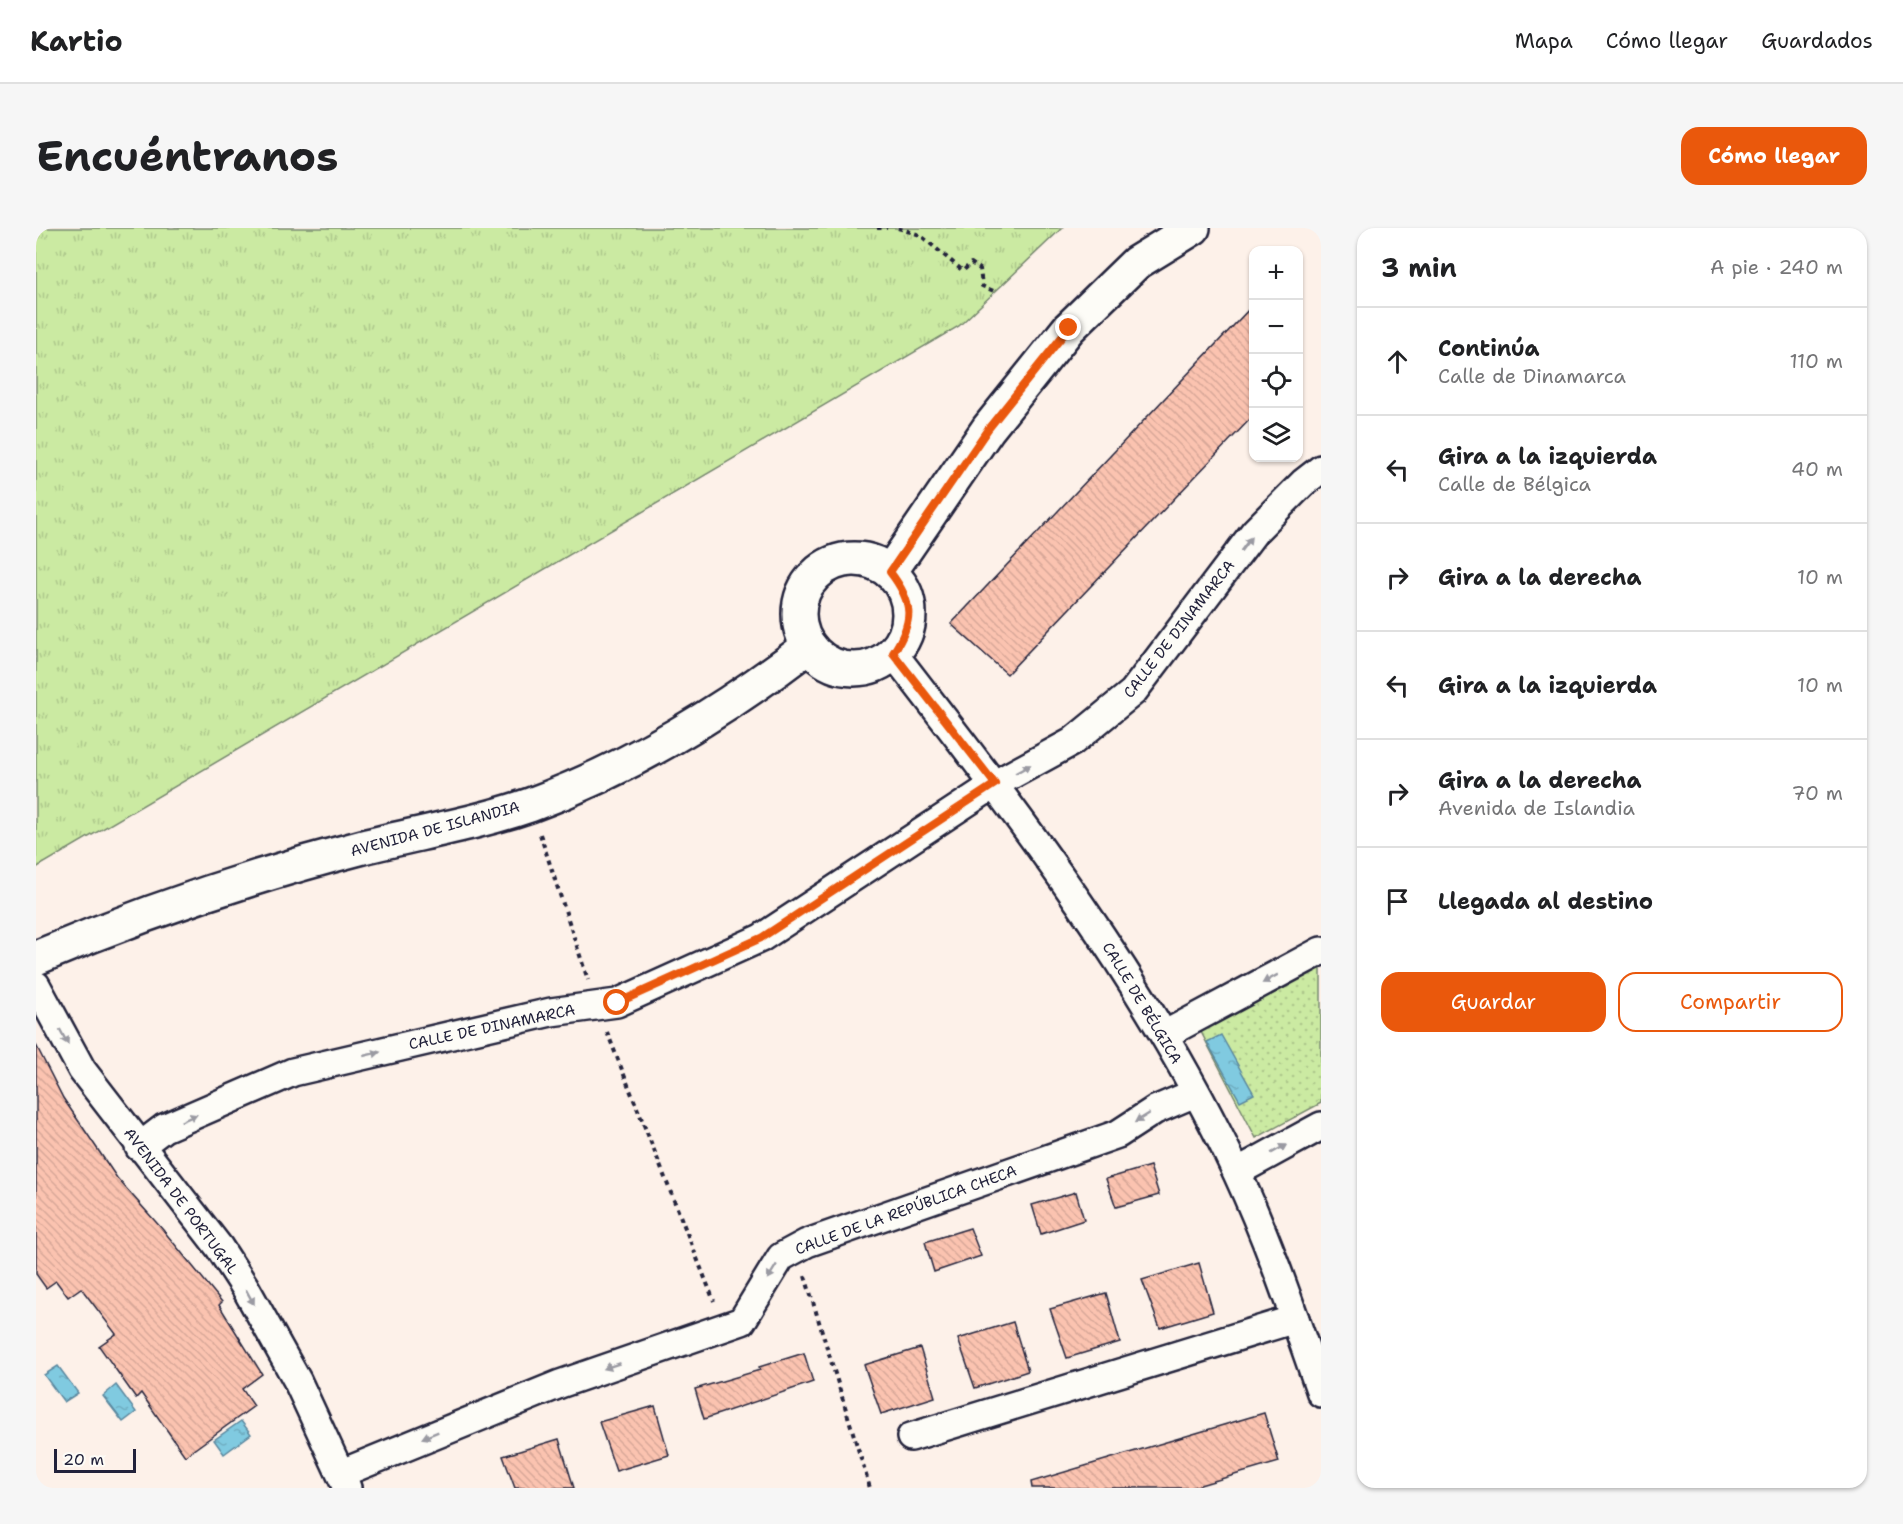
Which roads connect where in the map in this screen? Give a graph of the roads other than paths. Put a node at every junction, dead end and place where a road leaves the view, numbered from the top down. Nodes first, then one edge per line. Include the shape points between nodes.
1 (1193, 228) edge
2 (1321, 469) edge
3 (890, 572) junction
4 (809, 646) junction
5 (893, 653) junction
6 (995, 784) junction
7 (1321, 951) edge
8 (36, 958) edge
9 (36, 985) edge
10 (1164, 1035) junction
11 (1195, 1093) junction
12 (1321, 1126) edge
13 (139, 1147) junction
14 (1237, 1172) junction
15 (1295, 1319) junction
16 (1321, 1393) edge
17 (911, 1437) dead end
18 (344, 1480) edge

1 - 3 street via 1136,263 1069,328 988,429
6 -> 2 street, CALLE DE DINAMARCA via 1072,742 1133,692 1255,531
3 - 4 street via 872,562 852,559 816,573 800,605 800,626
3 - 5 street via 903,590 909,612 905,635
4 - 5 street via 820,658 843,668 870,667
4 - 8 street, AVENIDA DE ISLANDIA via 701,722 620,766 530,804 213,890
5 - 6 street, CALLE DE BÉLGICA
6 - 10 street, CALLE DE BÉLGICA via 1094,923
13 -> 6 street, CALLE DE DINAMARCA via 164,1128 293,1072 551,1012 617,1003 761,938
7 -> 10 street
9 -> 13 street, AVENIDA DE PORTUGAL via 82,1070
10 - 11 street, CALLE DE BÉLGICA
11 - 14 street, CALLE DE BÉLGICA
11 -> 18 street, CALLE DE LA REPÚBLICA CHECA via 1155,1110 1118,1134 797,1249 781,1257 742,1320 560,1384
14 -> 12 street
13 -> 18 street, AVENIDA DE PORTUGAL via 219,1247 245,1287 297,1380
14 - 15 street, CALLE DE BÉLGICA
15 - 16 street, CALLE DE BÉLGICA
15 - 17 street

